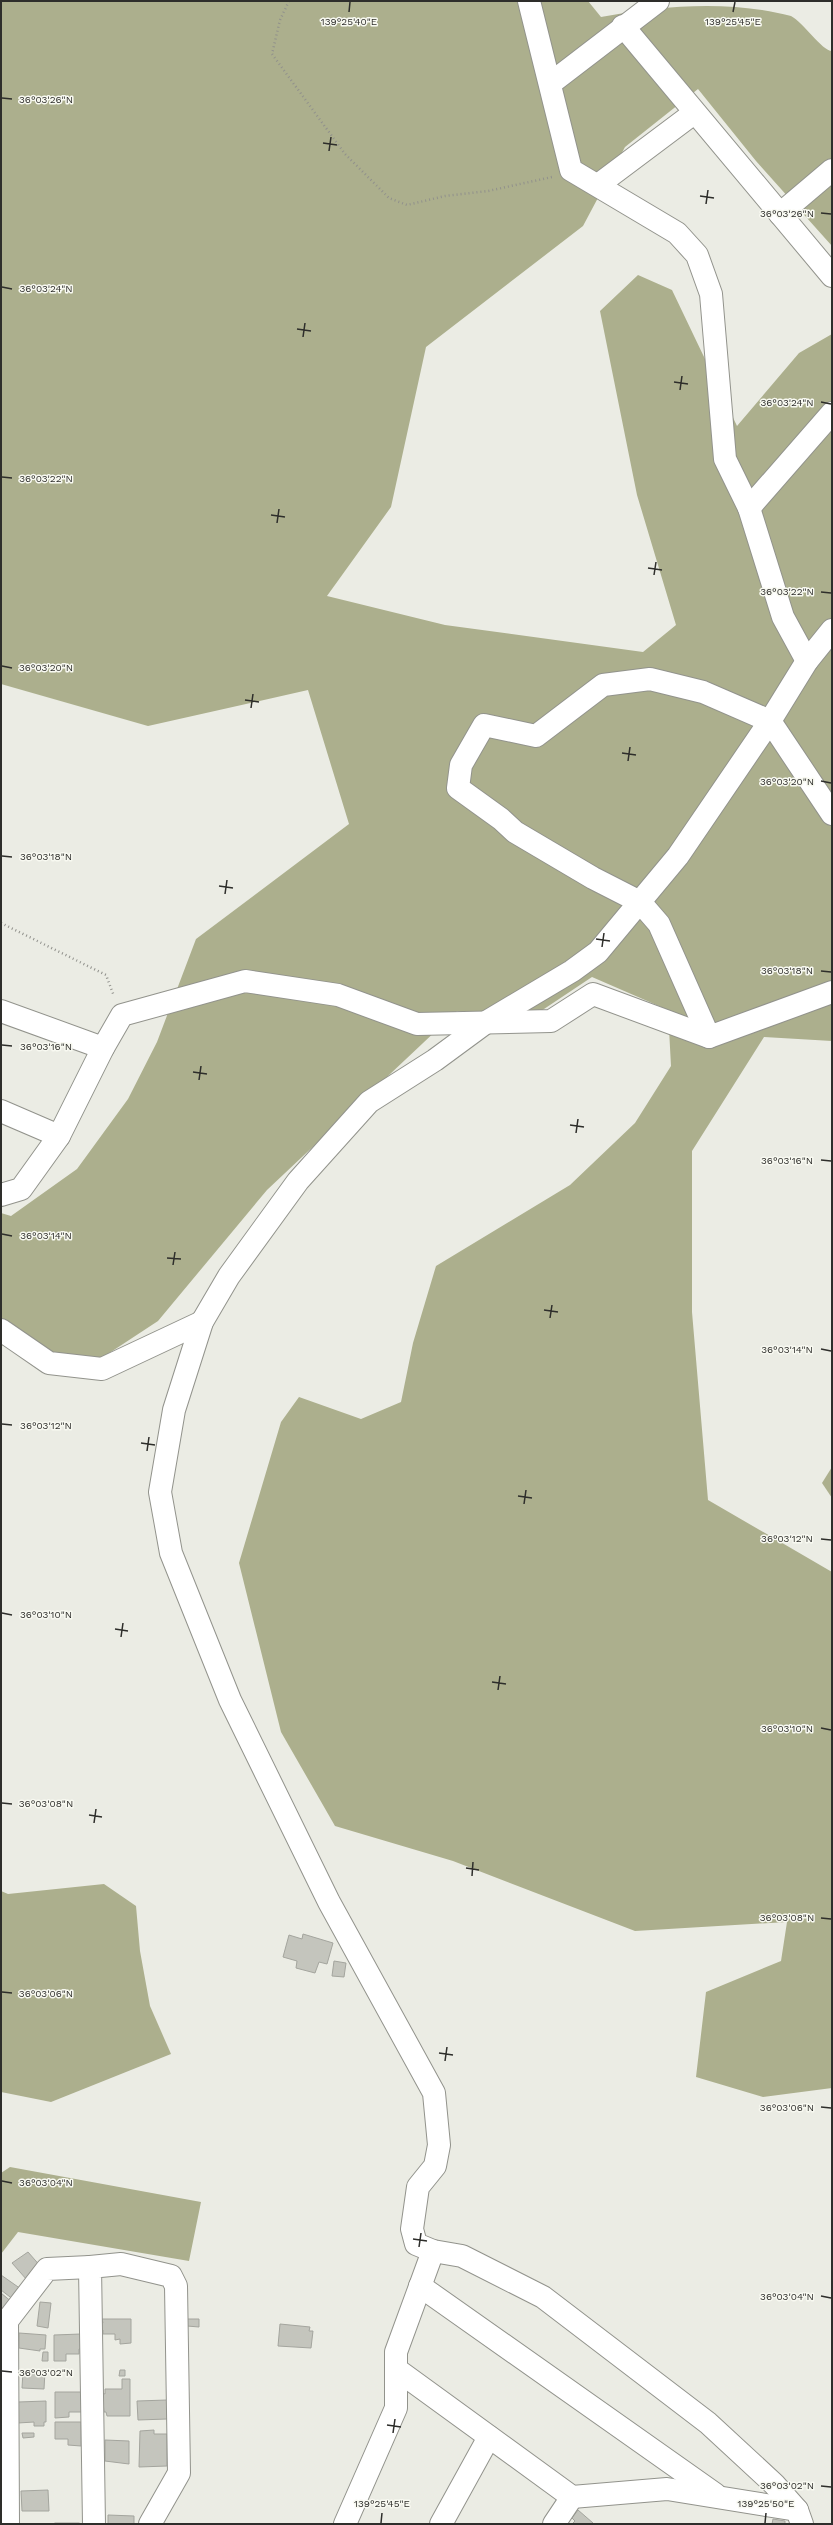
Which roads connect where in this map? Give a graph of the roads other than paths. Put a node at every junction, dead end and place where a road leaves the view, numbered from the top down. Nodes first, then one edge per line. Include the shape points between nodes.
1 (529, 1) edge
2 (658, 1) edge
3 (623, 26) junction
4 (551, 83) junction
5 (694, 112) junction
6 (832, 170) edge
7 (598, 185) junction
8 (780, 214) junction
9 (832, 276) edge
10 (832, 413) edge
11 (749, 508) junction
12 (832, 630) edge
13 (807, 661) junction
14 (770, 721) junction
15 (832, 814) edge
16 (640, 902) junction
17 (832, 992) edge
18 (1, 1011) edge
19 (488, 1021) junction
20 (708, 1037) junction
21 (103, 1048) junction
22 (1, 1110) edge
23 (59, 1136) junction
24 (1, 1195) edge
25 (202, 1322) junction
26 (1, 1330) edge
27 (433, 2251) junction
28 (90, 2267) junction
29 (420, 2286) junction
30 (396, 2369) junction
31 (488, 2436) junction
32 (572, 2497) junction
33 (719, 2497) junction
34 (800, 2517) edge
35 (8, 2524) edge
36 (94, 2524) edge
37 (150, 2524) edge
38 (345, 2524) edge
39 (441, 2524) edge
40 (554, 2524) edge

1 - 4 street
2 - 3 street
3 - 4 street
3 - 5 street
4 - 7 street via 571,170
5 - 7 street
5 - 8 street
6 - 8 street
7 - 11 street via 678,233 697,255 711,294 725,459
8 - 9 street
10 - 11 street
11 - 13 street via 783,617
12 - 13 street
13 - 14 street
14 - 15 street
14 - 16 street via 678,856
14 - 16 street via 703,692 650,679 603,685 536,736 484,724 461,765 458,788 515,832 593,878
16 - 19 street via 598,952 572,971
16 - 20 street via 659,924
17 - 20 street
18 - 21 street
19 - 20 street via 551,1021 593,994
19 - 21 street via 417,1024 338,995 245,981 122,1015
19 - 25 street via 435,1060 368,1102 298,1181 229,1276
21 - 23 street
22 - 23 street
23 - 24 street via 20,1189
25 - 26 street via 102,1369 50,1363
25 - 27 street via 174,1410 160,1492 171,1553 230,1700 329,1902 434,2093 440,2145 435,2166 418,2187 412,2230 416,2244
27 - 29 street
27 - 34 street via 462,2256 543,2297 708,2423 774,2484
28 - 35 street via 47,2269 7,2321
28 - 36 street
28 - 37 street via 121,2264 171,2276 176,2286 179,2473
29 - 30 street via 396,2352
29 - 33 street
30 - 31 street
30 - 38 street via 396,2408
31 - 32 street
31 - 39 street
32 - 33 street via 667,2488
32 - 40 street
33 - 34 street

